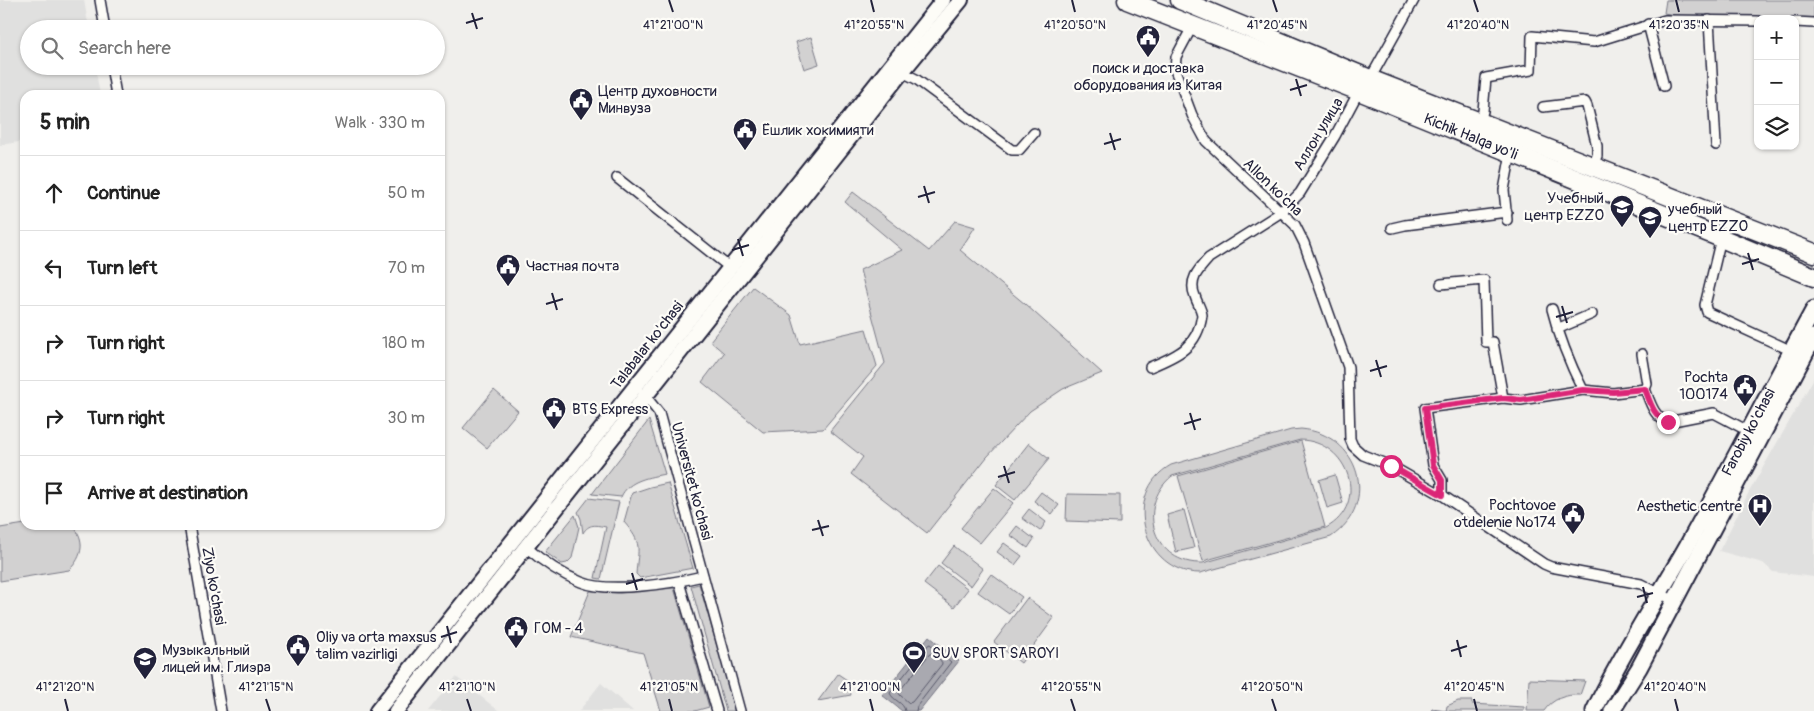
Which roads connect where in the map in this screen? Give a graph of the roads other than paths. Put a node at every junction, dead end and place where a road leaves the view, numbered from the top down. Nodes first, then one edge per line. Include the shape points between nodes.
1 (100, 0) edge
2 (943, 0) edge
3 (961, 0) edge
4 (1127, 0) edge
5 (1180, 0) edge
6 (1414, 0) edge
7 (103, 20) edge
8 (1709, 20) junction
9 (1754, 21) edge
10 (1799, 22) edge
11 (1814, 23) edge
12 (1648, 24) junction
13 (1192, 27) junction
14 (1248, 28) junction
15 (1242, 46) junction
16 (897, 68) junction
17 (113, 75) edge
18 (1364, 85) junction
19 (1664, 86) dead end
20 (115, 90) edge
21 (1542, 107) dead end
22 (1480, 123) junction
23 (1034, 133) dead end
24 (1716, 145) dead end
25 (1511, 153) junction
26 (1592, 166) junction
27 (811, 176) junction
28 (616, 178) dead end
29 (1280, 213) junction
30 (1392, 228) dead end
31 (1721, 238) junction
32 (1814, 254) edge
33 (729, 267) junction
34 (1814, 277) edge
35 (1442, 284) dead end
36 (1552, 309) dead end
37 (1814, 309) edge
38 (1592, 314) dead end
39 (1558, 329) junction
40 (1814, 337) edge
41 (1792, 351) junction
42 (1642, 354) dead end
43 (1150, 367) dead end
44 (635, 386) junction
45 (1645, 389) junction
46 (1583, 390) junction
47 (646, 396) junction
48 (1503, 398) junction
49 (1750, 432) junction
50 (1442, 495) junction
51 (190, 530) edge
52 (526, 547) junction
53 (703, 576) junction
54 (679, 582) junction
55 (1660, 593) junction
56 (1675, 601) junction
57 (440, 632) junction
58 (452, 641) junction
59 (1621, 704) edge
60 (220, 711) edge
61 (377, 711) edge
62 (396, 711) edge
63 (717, 711) edge
64 (740, 711) edge
65 (1594, 711) edge
66 (1612, 711) edge

1 - 7 street
2 - 16 main road, Talabalar ko'chasi
3 - 16 main road, Talabalar ko'chasi
4 - 13 highway, Kichik Halqa yo'li
5 - 14 highway, Kichik Halqa yo'li
6 - 18 street, Аллон улица
8 - 9 street
8 - 12 street via 1665,20
8 - 24 street
10 - 11 street
12 - 19 street
12 - 22 street via 1594,42 1532,36 1531,70 1486,78
13 - 15 highway, Kichik Halqa yo'li
13 - 29 street, Allon ko'cha via 1176,58 1175,70 1192,115 1206,141
14 - 15 highway
14 - 18 highway, Kichik Halqa yo'li
15 - 18 highway, Kichik Halqa yo'li
16 - 23 street via 1012,150 1019,150
16 - 27 main road, Talabalar ko'chasi
17 - 20 street
18 - 22 highway, Kichik Halqa yo'li
18 - 25 highway, Kichik Halqa yo'li
18 - 29 street, Аллон улица via 1300,192
21 - 26 street via 1585,102 1597,146
22 - 26 highway, Kichik Halqa yo'li
25 - 30 street via 1504,190 1507,216 1405,224
25 - 31 highway, Kichik Halqa yo'li
26 - 32 highway, Kichik Halqa yo'li
27 - 33 main road, Talabalar ko'chasi
27 - 47 main road, Talabalar ko'chasi
28 - 33 street
29 - 43 street, Аллон улица via 1209,258 1201,267 1193,281 1193,292 1202,315 1194,340 1179,355
29 - 50 street, Allon ko'cha via 1295,225 1304,243 1348,367 1350,439 1358,452 1391,466
31 - 34 highway, Kichik Halqa yo'li
31 - 41 street via 1705,304 1707,312
33 - 44 main road, Talabalar ko'chasi
35 - 48 street via 1484,280 1486,342 1493,342
36 - 39 street
37 - 41 main road, Farobiy ko'chasi
38 - 39 street
39 - 46 street
40 - 56 main road, Farobiy ko'chasi
41 - 49 main road, Farobiy ko'chasi
42 - 45 street
44 - 47 street, Universitet ko'chasi
44 - 57 main road, Talabalar ko'chasi
45 - 46 street
45 - 49 street via 1661,420 1668,422 1714,413
46 - 48 street via 1521,400
47 - 52 main road, Talabalar ko'chasi
47 - 53 street, Universitet ko'chasi via 659,413
48 - 50 street via 1425,408 1433,465 1442,480
49 - 55 main road, Farobiy ko'chasi
50 - 55 street via 1544,564 1641,584
51 - 60 street, Ziyo ko'chasi
52 - 54 street via 564,573 599,587
52 - 58 main road, Talabalar ko'chasi
53 - 54 street
53 - 64 street, Universitet ko'chasi
54 - 63 street
55 - 56 street
55 - 65 main road, Farobiy ko'chasi
56 - 59 main road, Farobiy ko'chasi
57 - 58 main road
57 - 61 main road, Talabalar ko'chasi
58 - 62 main road, Talabalar ko'chasi
59 - 66 main road, Farobiy ko'chasi

